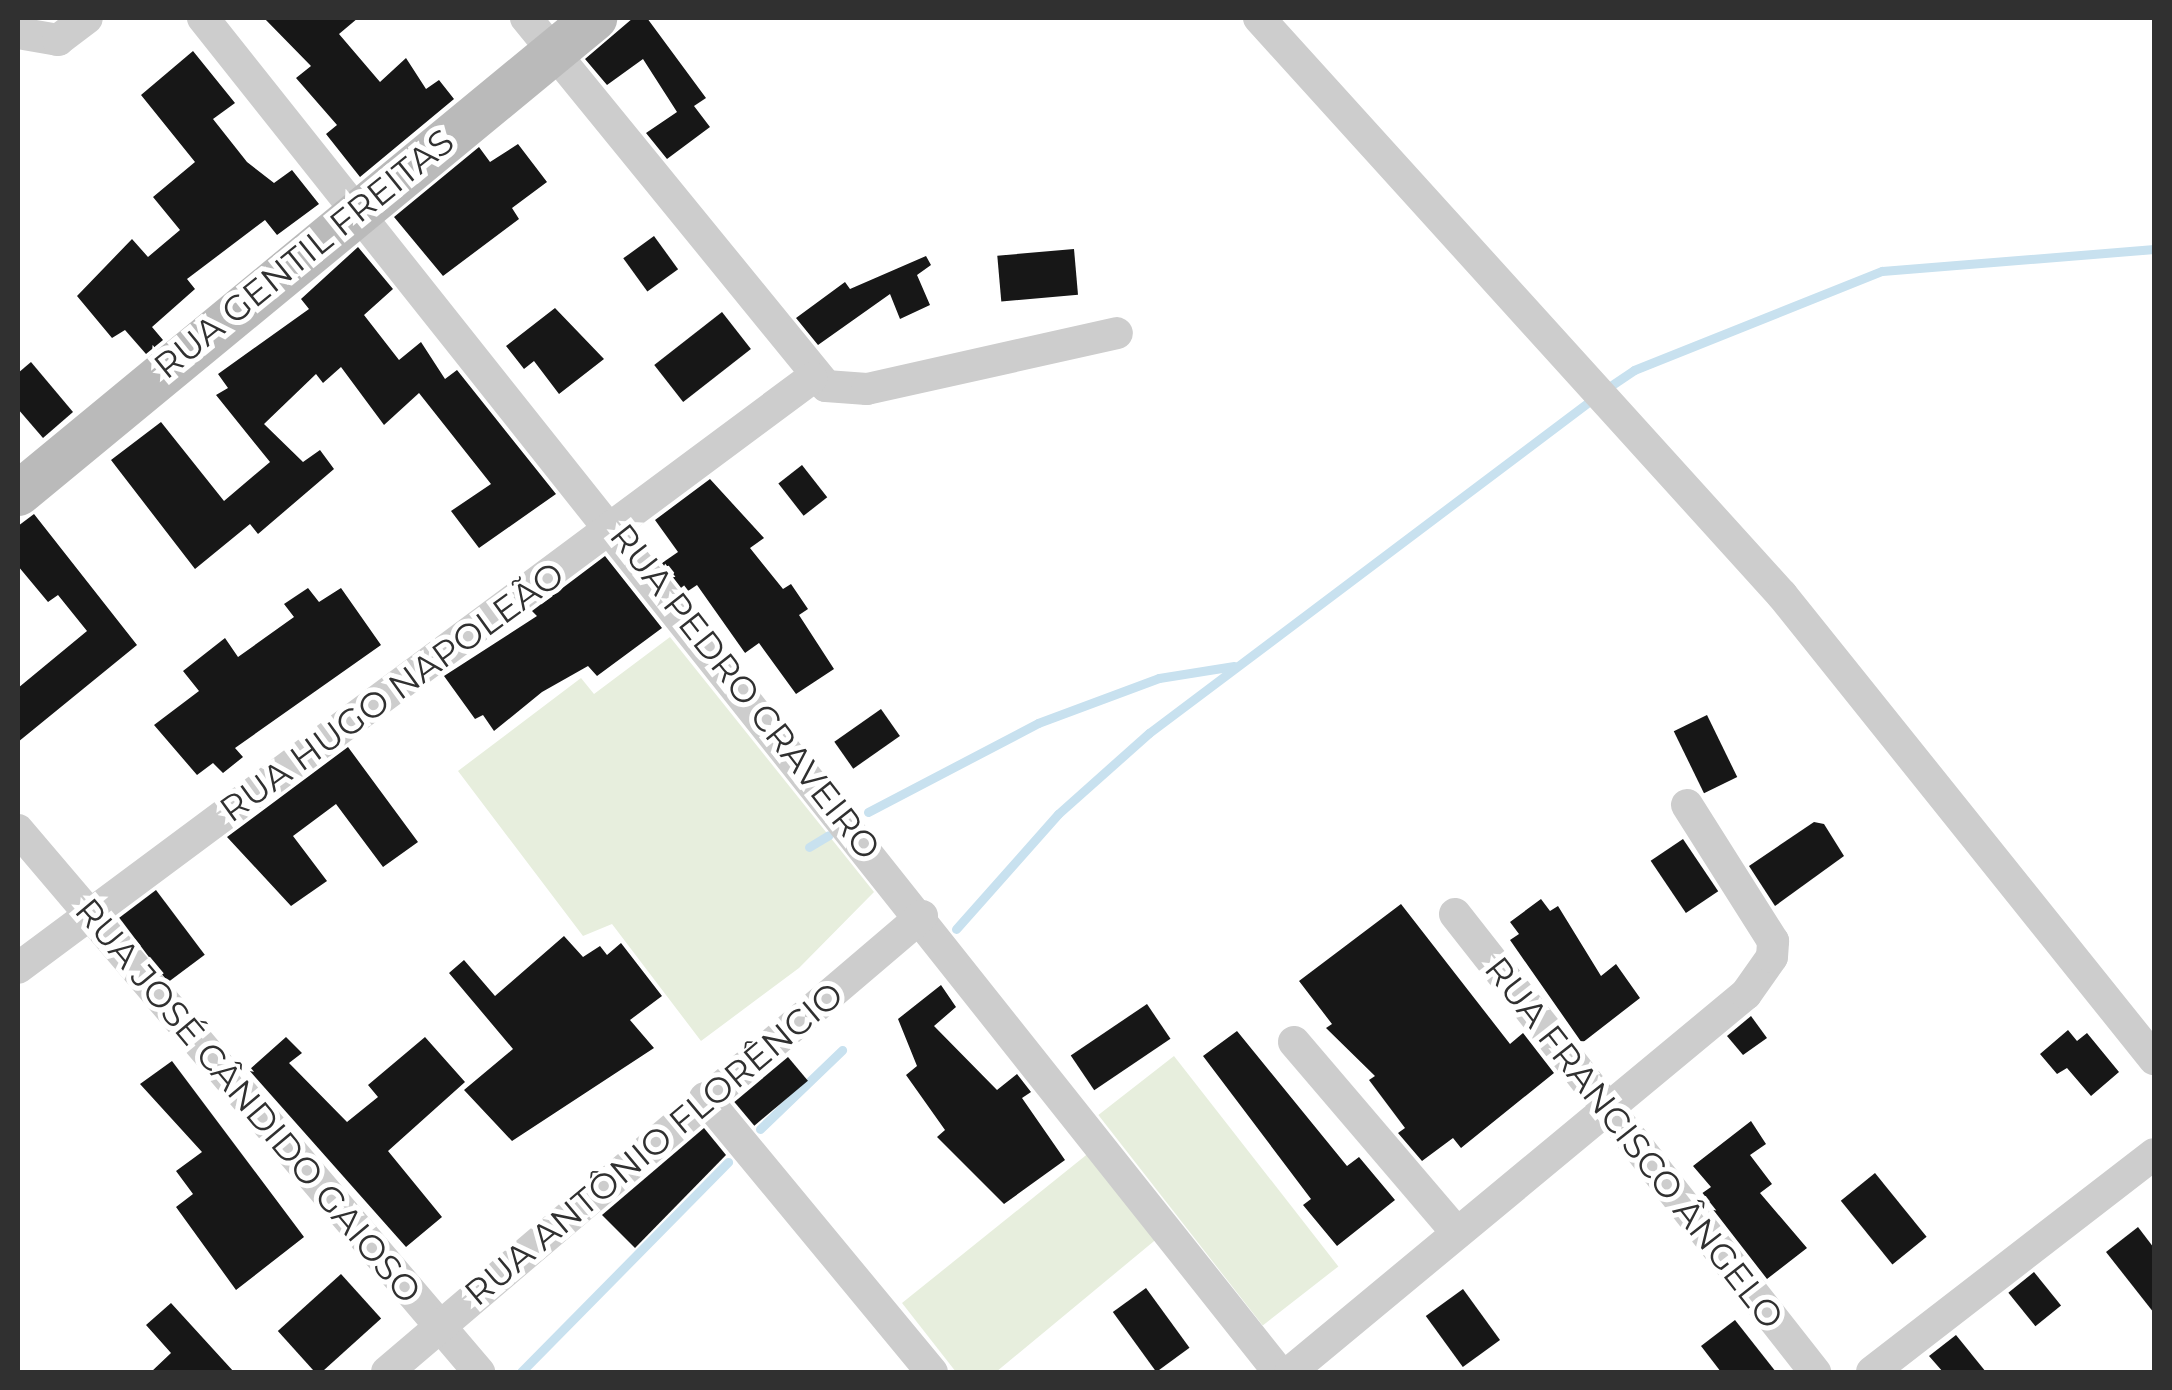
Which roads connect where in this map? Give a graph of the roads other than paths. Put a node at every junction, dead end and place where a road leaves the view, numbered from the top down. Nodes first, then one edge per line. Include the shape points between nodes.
1 (87, 18) edge
2 (203, 18) edge
3 (594, 18) edge
4 (1259, 18) edge
5 (18, 33) edge
6 (539, 35) edge
7 (358, 207) junction
8 (1117, 334) dead end
9 (812, 378) junction
10 (18, 493) edge
11 (616, 529) junction
12 (1687, 805) dead end
13 (18, 830) edge
14 (90, 913) junction
15 (1454, 914) dead end
16 (922, 916) junction
17 (18, 968) edge
18 (1294, 1042) dead end
19 (2154, 1059) edge
20 (705, 1098) junction
21 (1606, 1110) junction
22 (2154, 1154) edge
23 (1457, 1233) junction
24 (439, 1327) junction
25 (386, 1372) edge
26 (479, 1372) edge
27 (932, 1372) edge
28 (1280, 1372) edge
29 (1290, 1372) edge
30 (1815, 1372) edge
31 (1872, 1372) edge

1 - 5 street via 58,40
2 - 7 street, RUA PEDRO CRAVEIRO
3 - 6 main road, RUA GENTIL FREITAS
4 - 19 street via 1782,594
6 - 7 main road, RUA GENTIL FREITAS
6 - 9 street
7 - 10 main road, RUA GENTIL FREITAS
7 - 11 street, RUA PEDRO CRAVEIRO
8 - 9 street via 867,389
9 - 11 street, RUA HUGO NAPOLEÃO
11 - 14 street, RUA HUGO NAPOLEÃO
11 - 16 street, RUA PEDRO CRAVEIRO
12 - 21 street via 1773,941 1772,957 1746,994
13 - 14 street, RUA JOSÉ CÂNDIDO GAIOSO
14 - 17 street, RUA HUGO NAPOLEÃO
14 - 24 street, RUA JOSÉ CÂNDIDO GAIOSO
15 - 21 street, RUA FRANCISCO ÂNGELO
16 - 20 street, RUA ANTÔNIO FLORÊNCIO
16 - 28 street, RUA PEDRO CRAVEIRO
18 - 23 street
20 - 24 street, RUA ANTÔNIO FLORÊNCIO
20 - 27 street
21 - 23 street
21 - 30 street, RUA FRANCISCO ÂNGELO
22 - 31 street
23 - 29 street
24 - 25 street, RUA ANTÔNIO FLORÊNCIO
24 - 26 street, RUA JOSÉ CÂNDIDO GAIOSO

